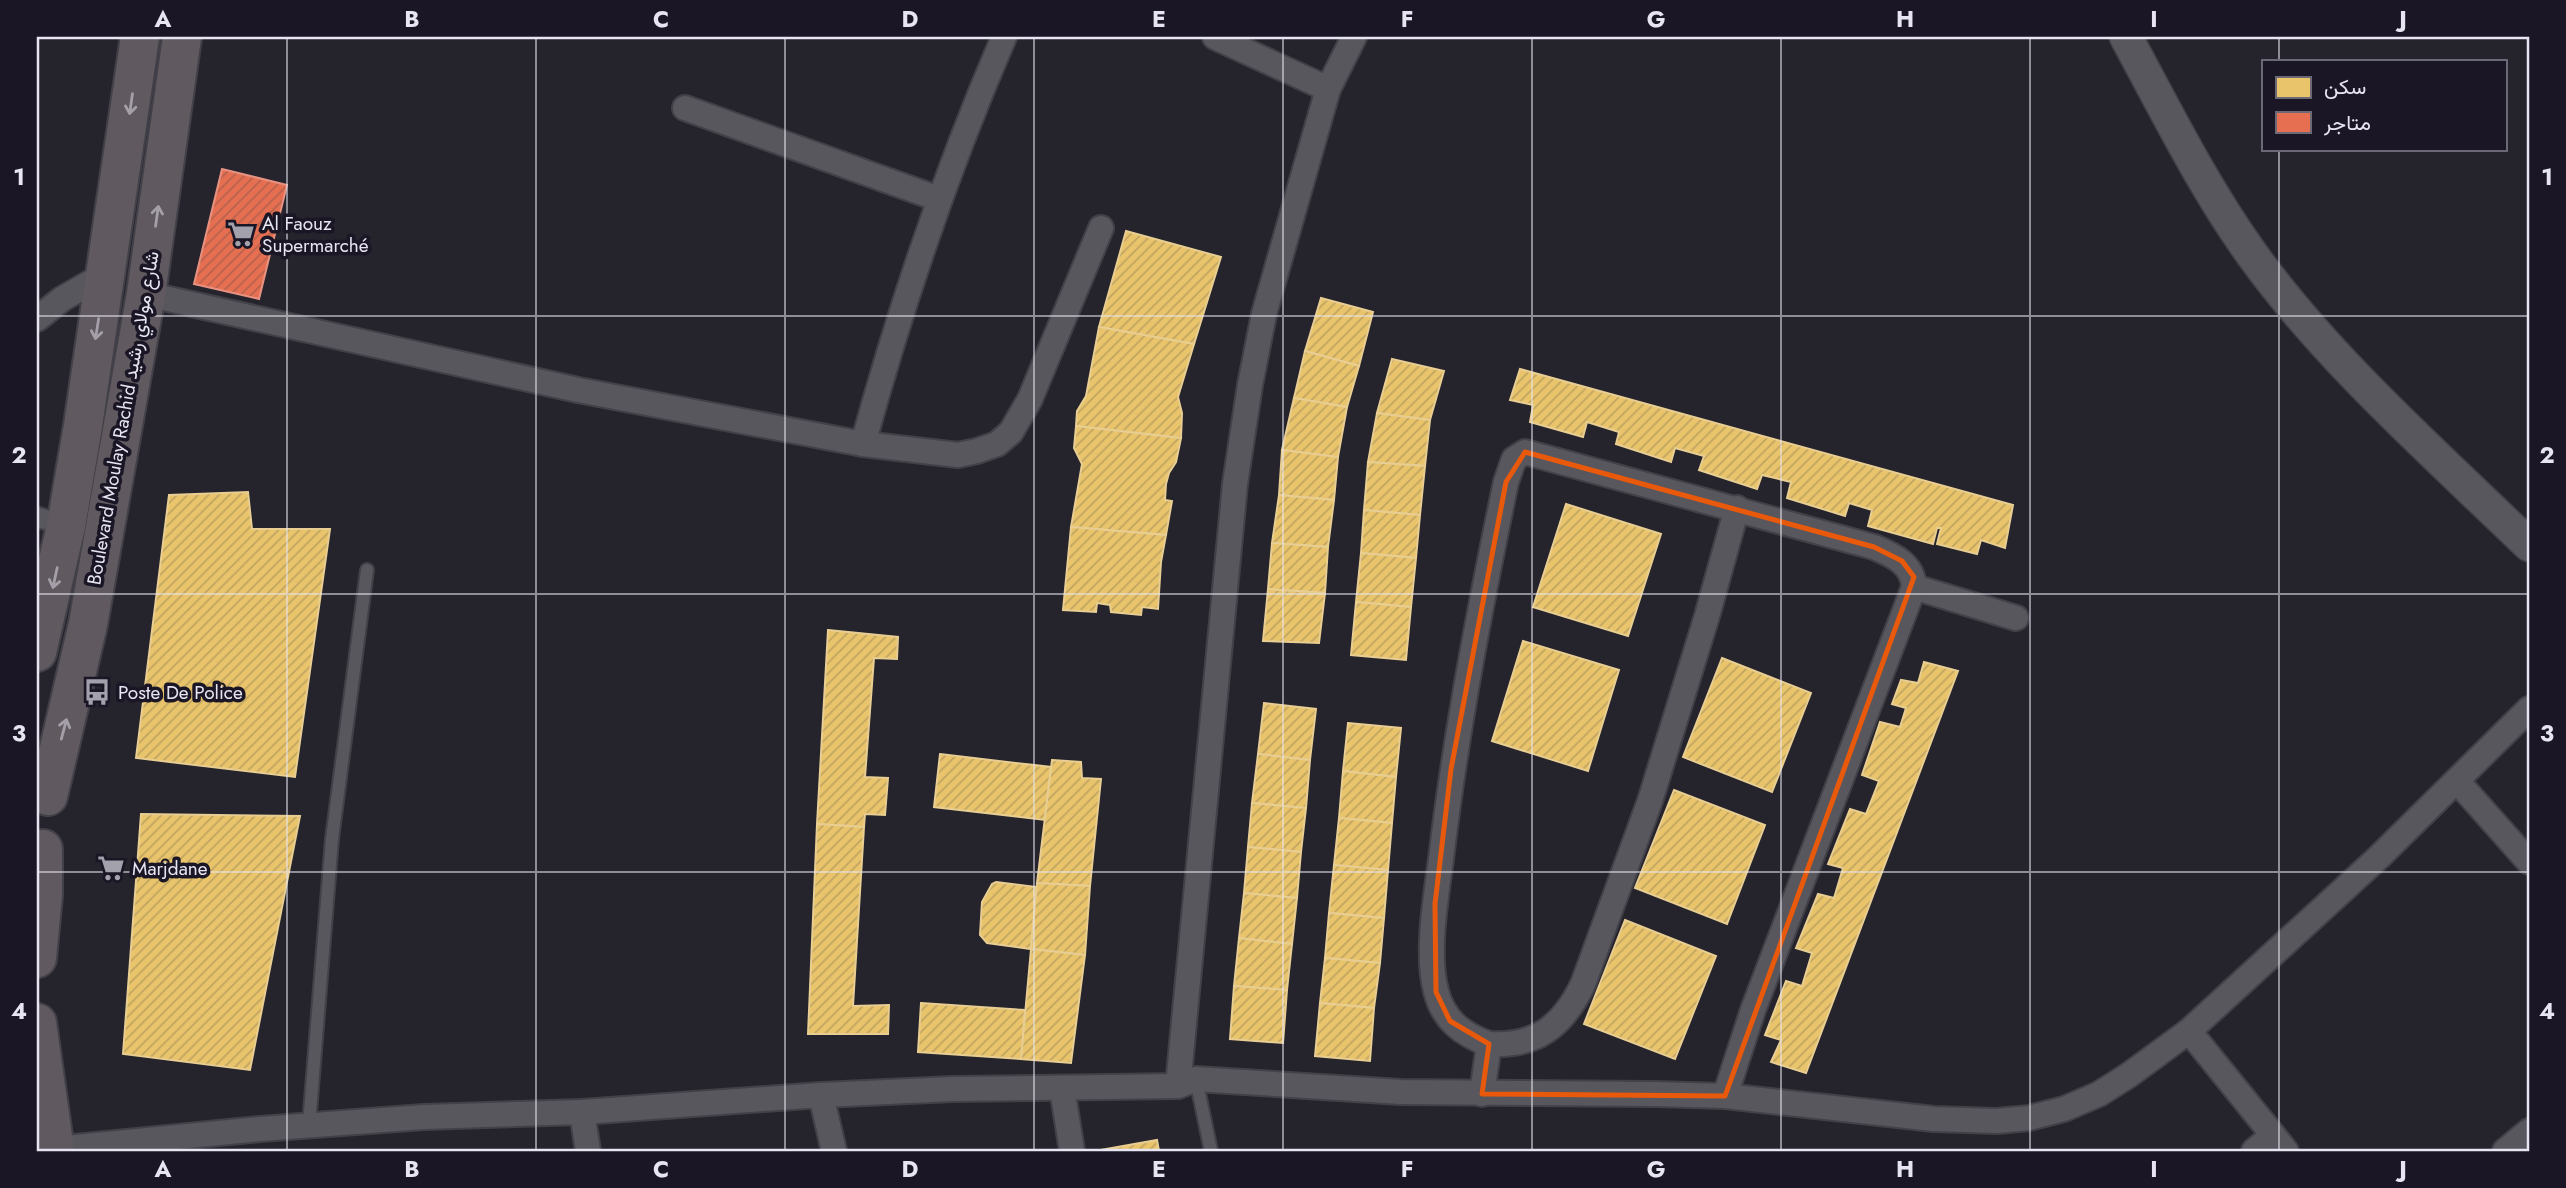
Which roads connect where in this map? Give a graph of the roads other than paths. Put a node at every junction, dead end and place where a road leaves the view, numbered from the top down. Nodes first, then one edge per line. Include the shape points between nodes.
1 (140, 37) edge
2 (182, 37) edge
3 (1004, 37) edge
4 (1215, 37) edge
5 (1354, 37) edge
6 (2126, 37) edge
7 (1328, 89) junction
8 (685, 108) dead end
9 (939, 198) junction
10 (1101, 229) dead end
11 (107, 273) junction
12 (146, 294) junction
13 (37, 319) edge
14 (863, 444) junction
15 (1737, 508) junction
16 (51, 522) edge
17 (2529, 545) edge
18 (367, 570) dead end
19 (1914, 587) junction
20 (2016, 618) dead end
21 (37, 652) edge
22 (2529, 709) edge
23 (2457, 781) junction
24 (43, 790) edge
25 (40, 851) edge
26 (2529, 862) edge
27 (37, 958) edge
28 (37, 1023) edge
29 (2189, 1031) junction
30 (1489, 1044) junction
31 (1187, 1082) junction
32 (1062, 1088) junction
33 (1482, 1094) junction
34 (821, 1095) junction
35 (1725, 1096) junction
36 (582, 1112) junction
37 (309, 1125) junction
38 (2529, 1131) edge
39 (2280, 1143) edge
40 (55, 1150) edge
41 (588, 1151) edge
42 (834, 1151) edge
43 (1072, 1151) edge
44 (1211, 1151) edge
45 (2254, 1151) edge
46 (2505, 1151) edge

1 -> 11 main road, Boulevard Moulay Rachid شارع مولاي رشيد
12 -> 2 main road, Boulevard Moulay Rachid شارع مولاي رشيد
3 - 9 street
4 - 7 street
5 - 7 street
6 - 17 street via 2250,253 2339,357
7 - 31 street via 1264,314 1235,484
8 - 9 street
9 - 14 street
10 - 14 street via 1030,399 1011,432 997,444 958,455
11 - 13 street
11 -> 16 main road, Boulevard Moulay Rachid شارع مولاي رشيد
12 - 14 street via 578,390
24 -> 12 main road, Boulevard Moulay Rachid شارع مولاي رشيد via 88,624
15 - 19 street via 1890,554 1909,569
15 - 30 street via 1650,801 1583,984 1570,1007 1548,1030 1521,1043
15 - 30 street via 1525,452 1514,459 1451,768 1432,971 1450,1021
16 -> 21 main road, Boulevard Moulay Rachid شارع مولاي رشيد
18 - 37 lane via 332,839
19 - 20 street
19 - 35 street via 1753,1010
22 - 23 street
23 - 26 street
23 - 29 street
24 - 25 main road via 54,814 52,833
25 - 27 main road via 43,895
28 - 40 main road
29 - 35 street via 2099,1094 2029,1118 1934,1119
29 - 39 street
30 - 33 street
31 - 32 street
31 - 33 street
31 - 44 lane
32 - 34 street
32 - 43 street
33 - 35 street
34 - 36 street
34 - 42 street
36 - 37 street
36 - 41 street
37 - 40 street
38 - 46 street
39 - 45 street

